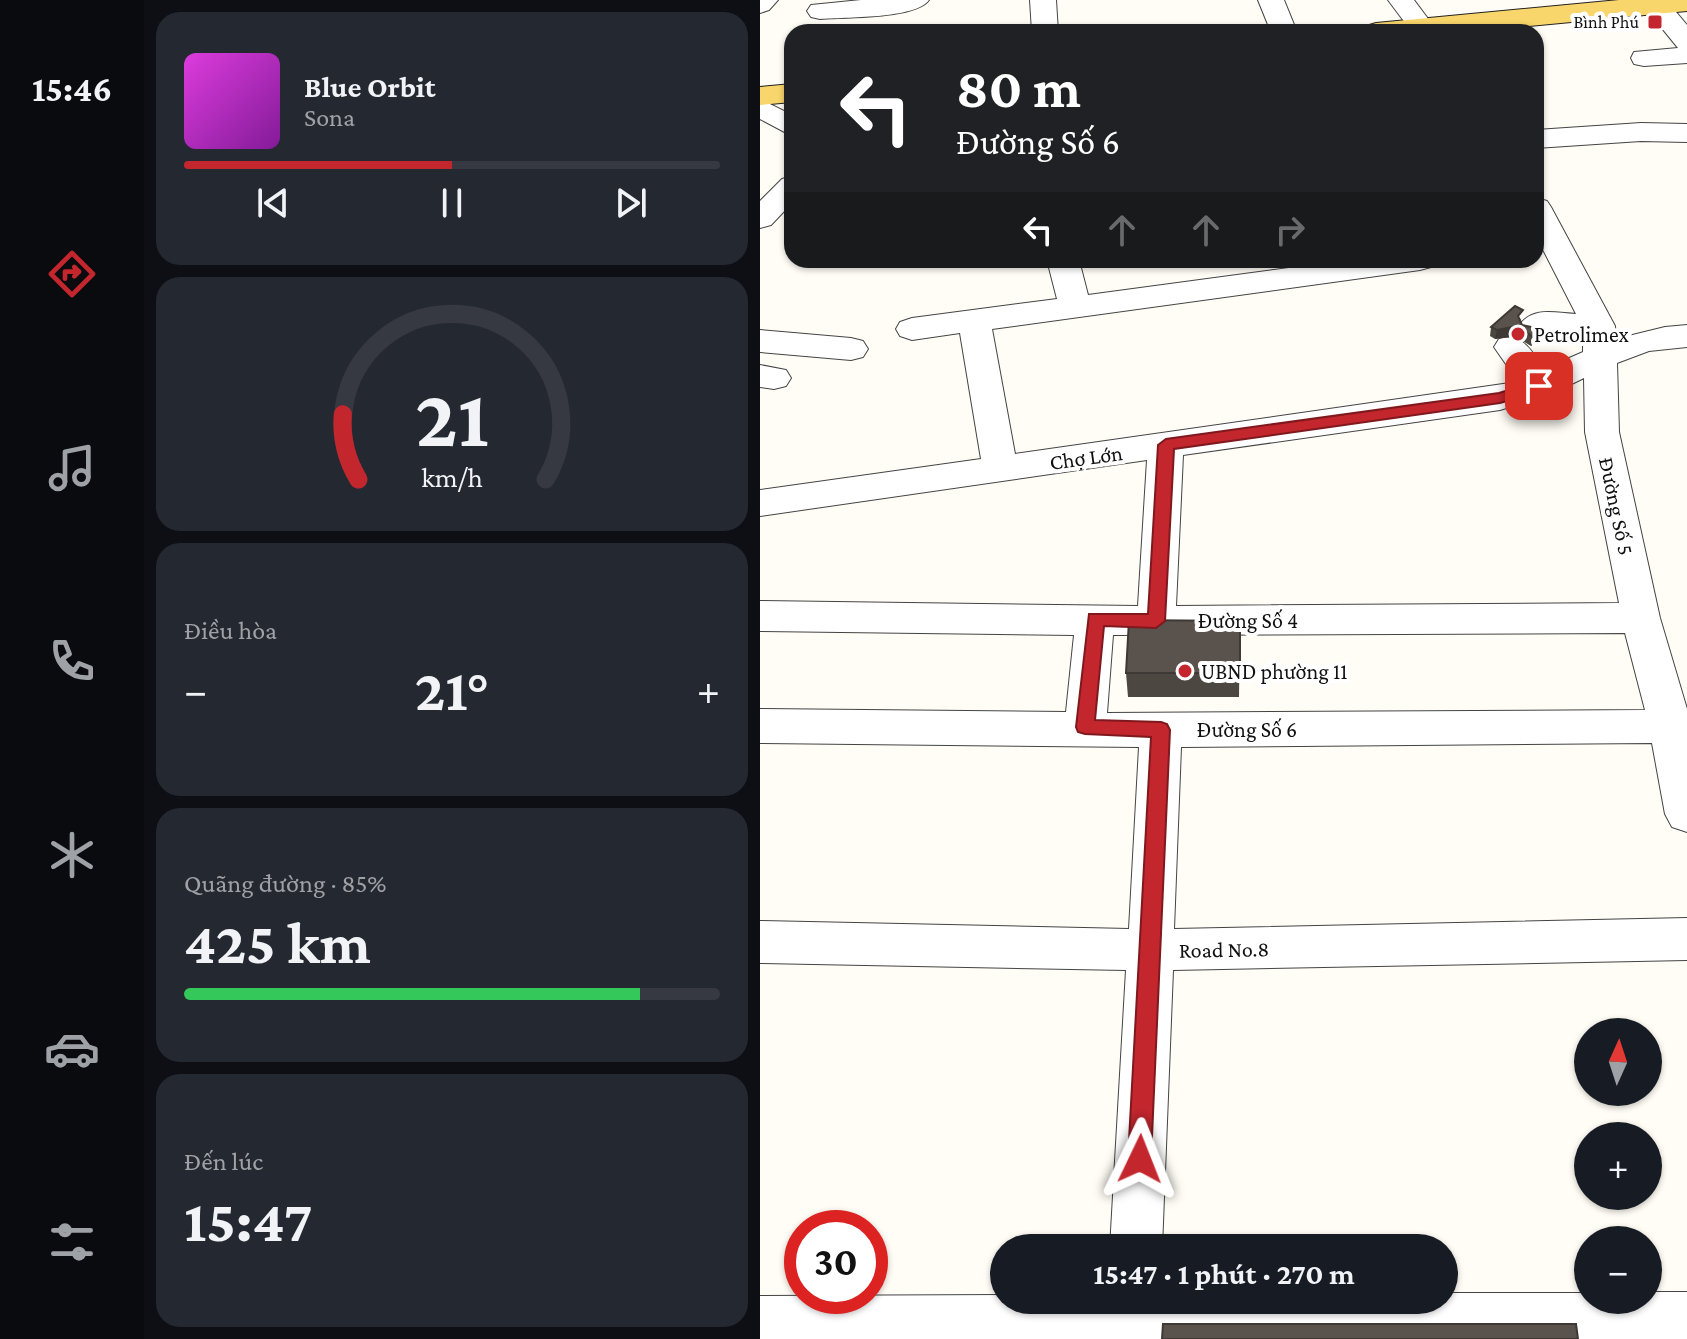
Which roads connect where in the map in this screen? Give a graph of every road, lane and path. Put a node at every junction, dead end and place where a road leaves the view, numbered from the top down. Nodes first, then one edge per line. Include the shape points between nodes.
1 (916, 0) edge
2 (1043, 0) edge
3 (1271, 0) edge
4 (1401, 0) edge
5 (1654, 2) edge
6 (1687, 2) edge
7 (819, 14) edge
8 (1044, 24) edge
9 (1281, 24) edge
10 (1418, 24) edge
11 (1472, 24) edge
12 (1687, 42) edge
13 (1687, 55) edge
14 (1644, 58) dead end
15 (784, 94) edge
16 (760, 96) edge
17 (760, 107) edge
18 (784, 122) edge
19 (1687, 133) edge
20 (1544, 138) edge
21 (784, 194) edge
22 (760, 219) edge
23 (1545, 243) edge
24 (1065, 268) edge
25 (1301, 268) edge
26 (1256, 271) edge
27 (1075, 308) junction
28 (974, 321) junction
29 (912, 329) dead end
30 (1687, 336) edge
31 (760, 341) edge
32 (1599, 343) junction
33 (851, 349) dead end
34 (1539, 386) junction
35 (1166, 445) junction
36 (1000, 469) junction
37 (760, 503) edge
38 (760, 616) edge
39 (1641, 618) junction
40 (1095, 619) junction
41 (1156, 621) junction
42 (760, 726) edge
43 (1679, 726) edge
44 (1085, 727) junction
45 (1161, 730) junction
46 (1687, 814) edge
47 (1687, 939) edge
48 (760, 942) edge
49 (1148, 950) junction
50 (1137, 1234) edge
51 (1687, 1319) edge
52 (1133, 1320) edge
53 (760, 1323) edge

1 - 7 street
2 - 8 street
3 - 9 street
4 - 10 street
5 - 6 main road
5 - 11 main road
5 - 12 street
13 - 14 street
15 - 16 main road
17 - 18 street
19 - 20 street
21 - 22 street
23 - 32 street, Đường Số 5
24 - 27 street
25 - 26 street
26 - 27 street
27 - 28 street
28 - 29 street
28 - 36 street
30 - 32 street, Chợ Lớn
31 - 33 street
32 - 34 street, Chợ Lớn
32 - 34 street via 1539,322 1523,336
32 - 39 street, Đường Số 5 via 1602,432
34 - 35 street, Chợ Lớn via 1500,398
35 - 36 street, Chợ Lớn
35 - 41 street
36 - 37 street, Chợ Lớn
38 - 40 street, Đường Số 4
39 - 41 street, Đường Số 4
39 - 43 street, Đường Số 5
40 - 41 street, Đường Số 4
40 - 44 street
42 - 44 street, Đường Số 6
43 - 45 street, Đường Số 6
43 - 46 street, Đường Số 5
44 - 45 street, Đường Số 6
45 - 49 street
47 - 49 street, Road No.8
48 - 49 street, Road No.8
49 - 50 street
51 - 52 street
52 - 53 street

